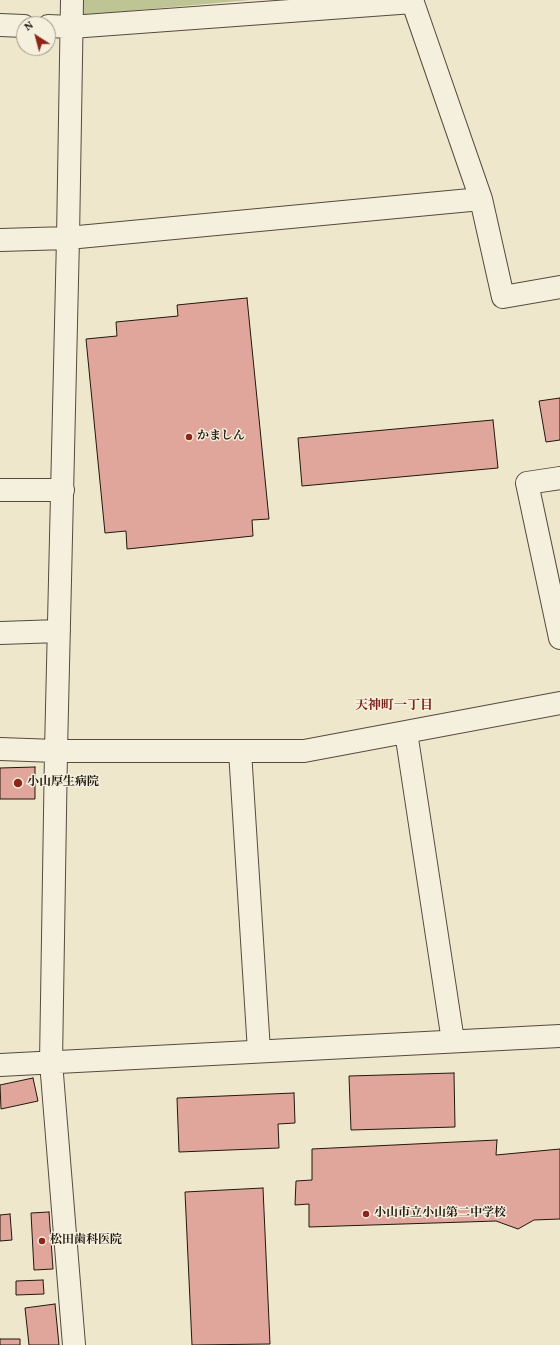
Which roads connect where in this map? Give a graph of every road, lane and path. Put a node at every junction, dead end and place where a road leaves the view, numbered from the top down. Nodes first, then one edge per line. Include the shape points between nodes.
1 (72, 0) edge
2 (413, 1) edge
3 (0, 25) edge
4 (16, 26) edge
5 (56, 26) edge
6 (72, 27) junction
7 (482, 199) junction
8 (68, 238) junction
9 (0, 240) edge
10 (560, 287) edge
11 (560, 478) edge
12 (0, 490) edge
13 (63, 490) junction
14 (59, 631) junction
15 (0, 633) edge
16 (560, 638) edge
17 (560, 703) edge
18 (406, 732) junction
19 (0, 749) edge
20 (56, 751) junction
21 (240, 751) junction
22 (560, 1036) edge
23 (452, 1041) junction
24 (259, 1051) junction
25 (51, 1062) junction
26 (0, 1065) edge
27 (74, 1345) edge

1 - 6 street
2 - 6 street
2 - 7 street
3 - 4 street
5 - 6 street
6 - 8 street
7 - 8 street
7 - 10 street via 503,297
8 - 9 street
8 - 13 street
11 - 16 street via 527,483
12 - 13 street
13 - 14 street
14 - 15 street
14 - 20 street
17 - 18 street
18 - 21 street via 304,751
18 - 23 street
19 - 20 street
20 - 21 street
20 - 25 street
21 - 24 street
22 - 23 street
23 - 24 street
24 - 25 street
25 - 26 street
25 - 27 street

